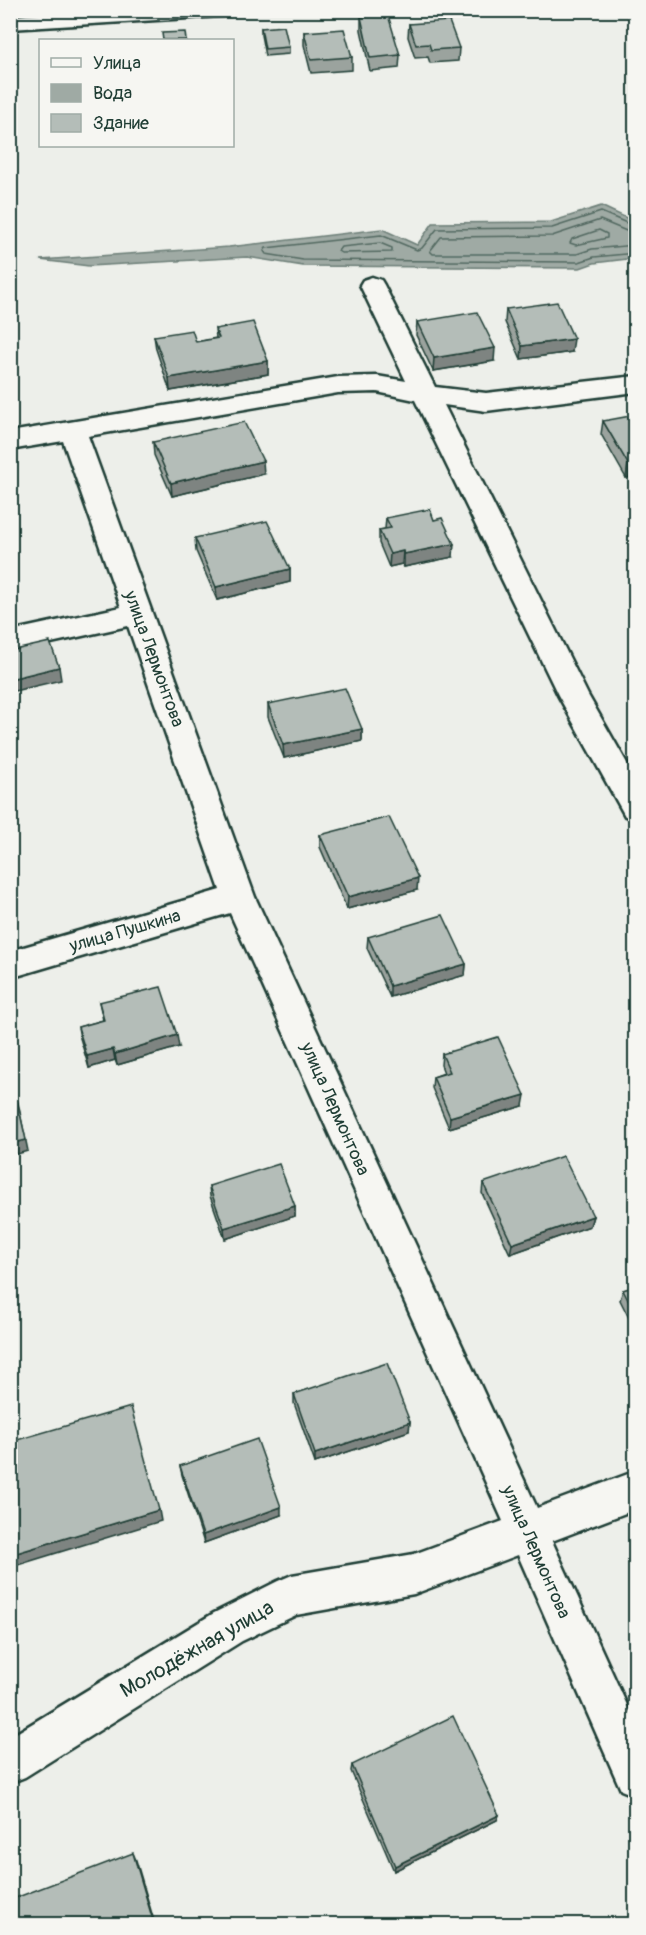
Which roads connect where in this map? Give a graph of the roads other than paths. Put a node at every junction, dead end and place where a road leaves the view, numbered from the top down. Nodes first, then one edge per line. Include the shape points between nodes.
1 (222, 10) edge
2 (10, 23) edge
3 (372, 285) dead end
4 (636, 384) edge
5 (424, 393) junction
6 (72, 429) junction
7 (10, 441) edge
8 (138, 614) junction
9 (10, 642) edge
10 (636, 808) edge
11 (239, 897) junction
12 (10, 965) edge
13 (636, 1490) edge
14 (527, 1530) junction
15 (10, 1762) edge
16 (636, 1775) edge

1 - 2 street
3 - 5 street
4 - 5 street via 486,402
5 - 6 street via 377,384 338,385
5 - 10 street via 573,695
6 - 7 street
6 - 8 street, улица Лермонтова
8 - 9 street
8 - 11 street, улица Лермонтова
11 - 12 street, улица Пушкина
11 - 14 street, улица Лермонтова
13 - 14 street, Молодёжная улица
14 - 15 street, Молодёжная улица via 414,1574 292,1594 228,1627
14 - 16 street, улица Лермонтова

